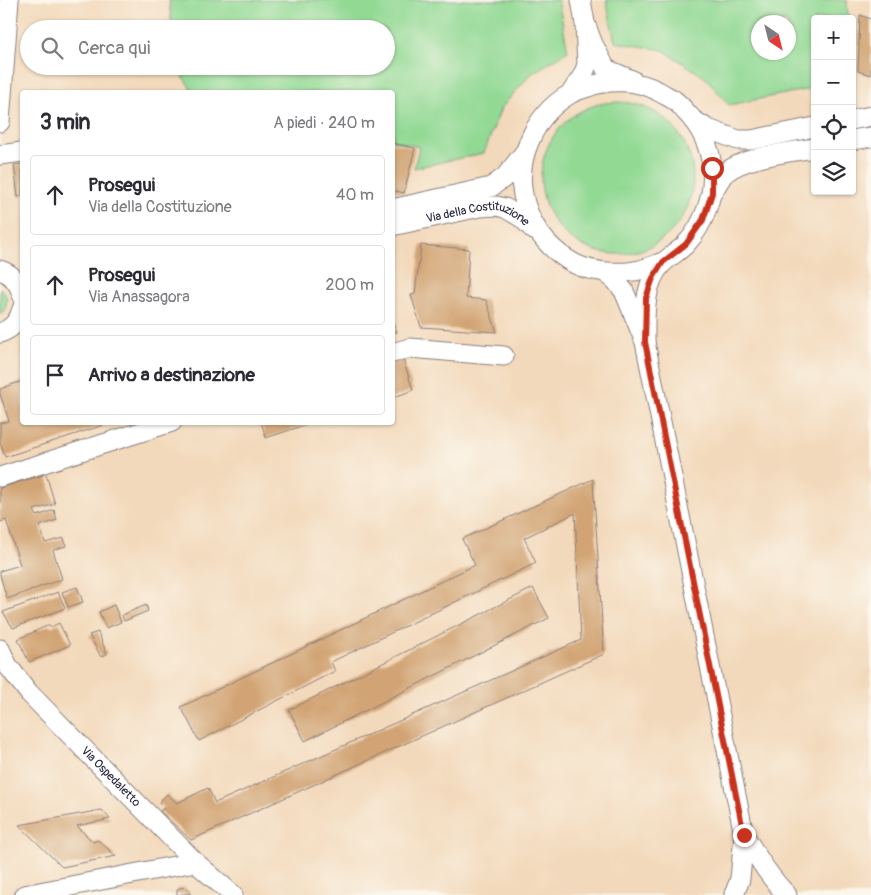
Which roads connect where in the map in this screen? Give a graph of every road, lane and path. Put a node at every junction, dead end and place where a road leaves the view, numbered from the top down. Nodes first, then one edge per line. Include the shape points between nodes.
1 (9, 0) edge
2 (581, 0) edge
3 (585, 23) junction
4 (3, 48) edge
5 (651, 88) junction
6 (571, 93) junction
7 (871, 116) edge
8 (856, 119) edge
9 (695, 121) junction
10 (0, 122) edge
11 (811, 128) edge
12 (871, 137) edge
13 (856, 139) edge
14 (811, 149) edge
15 (20, 152) edge
16 (524, 153) junction
17 (0, 155) edge
18 (712, 193) junction
19 (395, 208) edge
20 (395, 225) edge
21 (551, 248) junction
22 (663, 262) junction
23 (0, 270) edge
24 (606, 273) junction
25 (20, 287) edge
26 (20, 317) edge
27 (0, 334) edge
28 (645, 342) junction
29 (395, 352) edge
30 (504, 356) dead end
31 (163, 425) edge
32 (0, 477) edge
33 (0, 649) edge
34 (744, 835) junction
35 (195, 862) junction
36 (24, 895) edge
37 (233, 895) edge
38 (734, 895) edge
39 (786, 895) edge

1 - 4 street
2 - 3 street
3 - 5 street via 606,69
3 - 6 street via 588,65
4 - 10 street
5 - 6 street, Via della Costituzione via 623,82 595,84
5 - 9 street, Via della Costituzione via 676,101
6 - 16 street, Via della Costituzione via 550,109 534,129
7 - 8 street
9 - 11 street via 738,140
9 - 18 street, Via della Costituzione via 709,152
12 - 13 street
14 - 18 street via 740,164 725,174
15 - 17 street
16 - 19 street, Via della Costituzione via 505,177 491,187
16 - 21 street, Via della Costituzione via 521,179 524,202 533,223
18 - 22 street, Via della Costituzione via 703,220 686,244
20 - 21 street, Via della Costituzione via 496,206 522,218
21 - 24 street, Via della Costituzione via 576,264
22 - 24 street, Via della Costituzione via 636,271
22 - 28 street via 646,298
23 - 25 street via 11,275
24 - 28 street via 624,291
26 - 27 street
28 - 34 street
29 - 30 street via 410,348
31 - 32 street
33 - 35 street, Via Ospedaletto via 8,666 30,693
34 - 38 street via 740,879
34 - 39 street via 764,868
35 - 36 street
35 - 37 street, Via Ospedaletto

